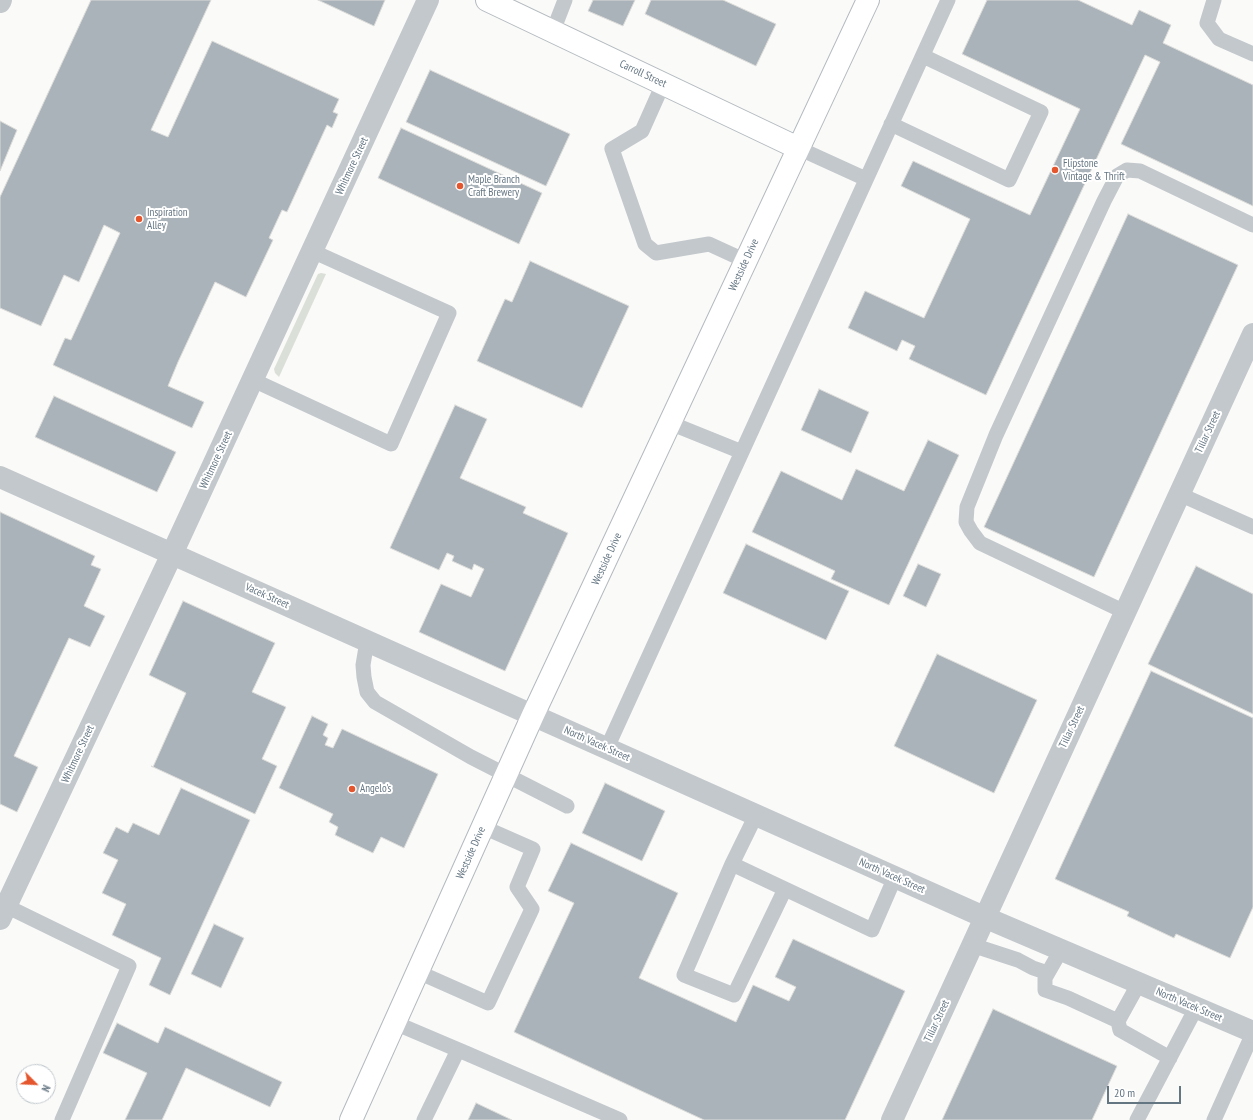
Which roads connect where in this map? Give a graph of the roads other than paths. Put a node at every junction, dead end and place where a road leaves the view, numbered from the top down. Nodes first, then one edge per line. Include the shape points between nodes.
1 (428, 0) edge
2 (487, 0) edge
3 (565, 0) edge
4 (868, 0) edge
5 (948, 0) edge
6 (1214, 0) edge
7 (553, 31) junction
8 (1253, 54) edge
9 (923, 56) junction
10 (663, 84) junction
11 (891, 124) junction
12 (798, 148) junction
13 (866, 179) junction
14 (1253, 225) edge
15 (312, 251) junction
16 (746, 261) junction
17 (1253, 334) edge
18 (253, 380) junction
19 (670, 423) junction
20 (742, 452) junction
21 (0, 477) edge
22 (1179, 494) junction
23 (1253, 527) edge
24 (172, 554) junction
25 (1125, 612) junction
26 (367, 641) junction
27 (533, 715) junction
28 (607, 748) junction
29 (506, 775) junction
30 (567, 806) dead end
31 (756, 815) junction
32 (483, 827) junction
33 (732, 864) junction
34 (895, 877) junction
35 (785, 889) junction
36 (3, 913) edge
37 (984, 917) junction
38 (972, 945) junction
39 (1061, 950) junction
40 (418, 972) junction
41 (1048, 973) junction
42 (1139, 983) junction
43 (1196, 1008) junction
44 (1118, 1021) junction
45 (395, 1023) junction
46 (1253, 1033) edge
47 (458, 1050) junction
48 (1170, 1058) junction
49 (62, 1120) edge
50 (352, 1120) edge
51 (424, 1120) edge
52 (620, 1120) edge
53 (892, 1120) edge
54 (1138, 1120) edge
55 (1214, 1120) edge

1 - 15 street, Whitmore Street
2 - 7 main road, Carroll Street
3 - 7 lane
4 - 12 main road, Westside Drive
5 - 9 lane
6 - 8 lane via 1207,23 1219,39
7 - 10 main road, Carroll Street
9 - 11 lane
9 - 11 lane via 1041,112 1009,180
10 - 12 main road, Carroll Street
10 - 16 lane via 642,131 612,149 645,244 656,253 709,244
11 - 13 lane
12 - 13 lane
12 - 16 main road, Westside Drive
13 - 20 lane
14 - 25 lane via 1140,171 1126,170 1117,176 996,435 967,507 966,522 980,543
15 - 18 street, Whitmore Street
15 - 18 lane via 449,313 390,444
16 - 19 main road, Westside Drive
17 - 22 street, Tillar Street
18 - 24 street, Whitmore Street
19 - 20 lane
19 - 27 main road, Westside Drive
20 - 28 lane
21 - 24 street, Vacek Street
22 - 23 lane
22 - 25 street, Tillar Street
24 - 26 street, Vacek Street
24 - 36 street, Whitmore Street
25 - 37 street, Tillar Street
26 - 27 street, Vacek Street
26 - 29 lane via 363,664 364,677 367,692 375,702
27 - 28 street, North Vacek Street
27 - 29 main road, Westside Drive
28 - 31 street, North Vacek Street
29 - 30 lane
29 - 32 main road, Westside Drive
31 - 33 lane
31 - 34 street, North Vacek Street
32 - 40 main road, Westside Drive
32 - 40 lane via 534,849 517,887 532,909 488,1003
33 - 35 lane
33 - 35 lane via 684,975 734,995
34 - 35 lane via 872,930
34 - 37 street, North Vacek Street
36 - 49 lane via 129,966
37 - 38 street, Tillar Street
37 - 39 street, North Vacek Street
38 - 41 lane
38 - 53 street, Tillar Street
39 - 41 lane
39 - 42 street, North Vacek Street
40 - 45 main road, Westside Drive
41 - 44 lane via 1045,978 1045,990
42 - 43 street, North Vacek Street
42 - 44 lane
43 - 46 street, North Vacek Street
43 - 48 lane
44 - 48 lane via 1120,1030
45 - 47 lane
45 - 50 main road, Westside Drive
46 - 55 lane
47 - 51 lane
47 - 52 lane
48 - 54 lane

